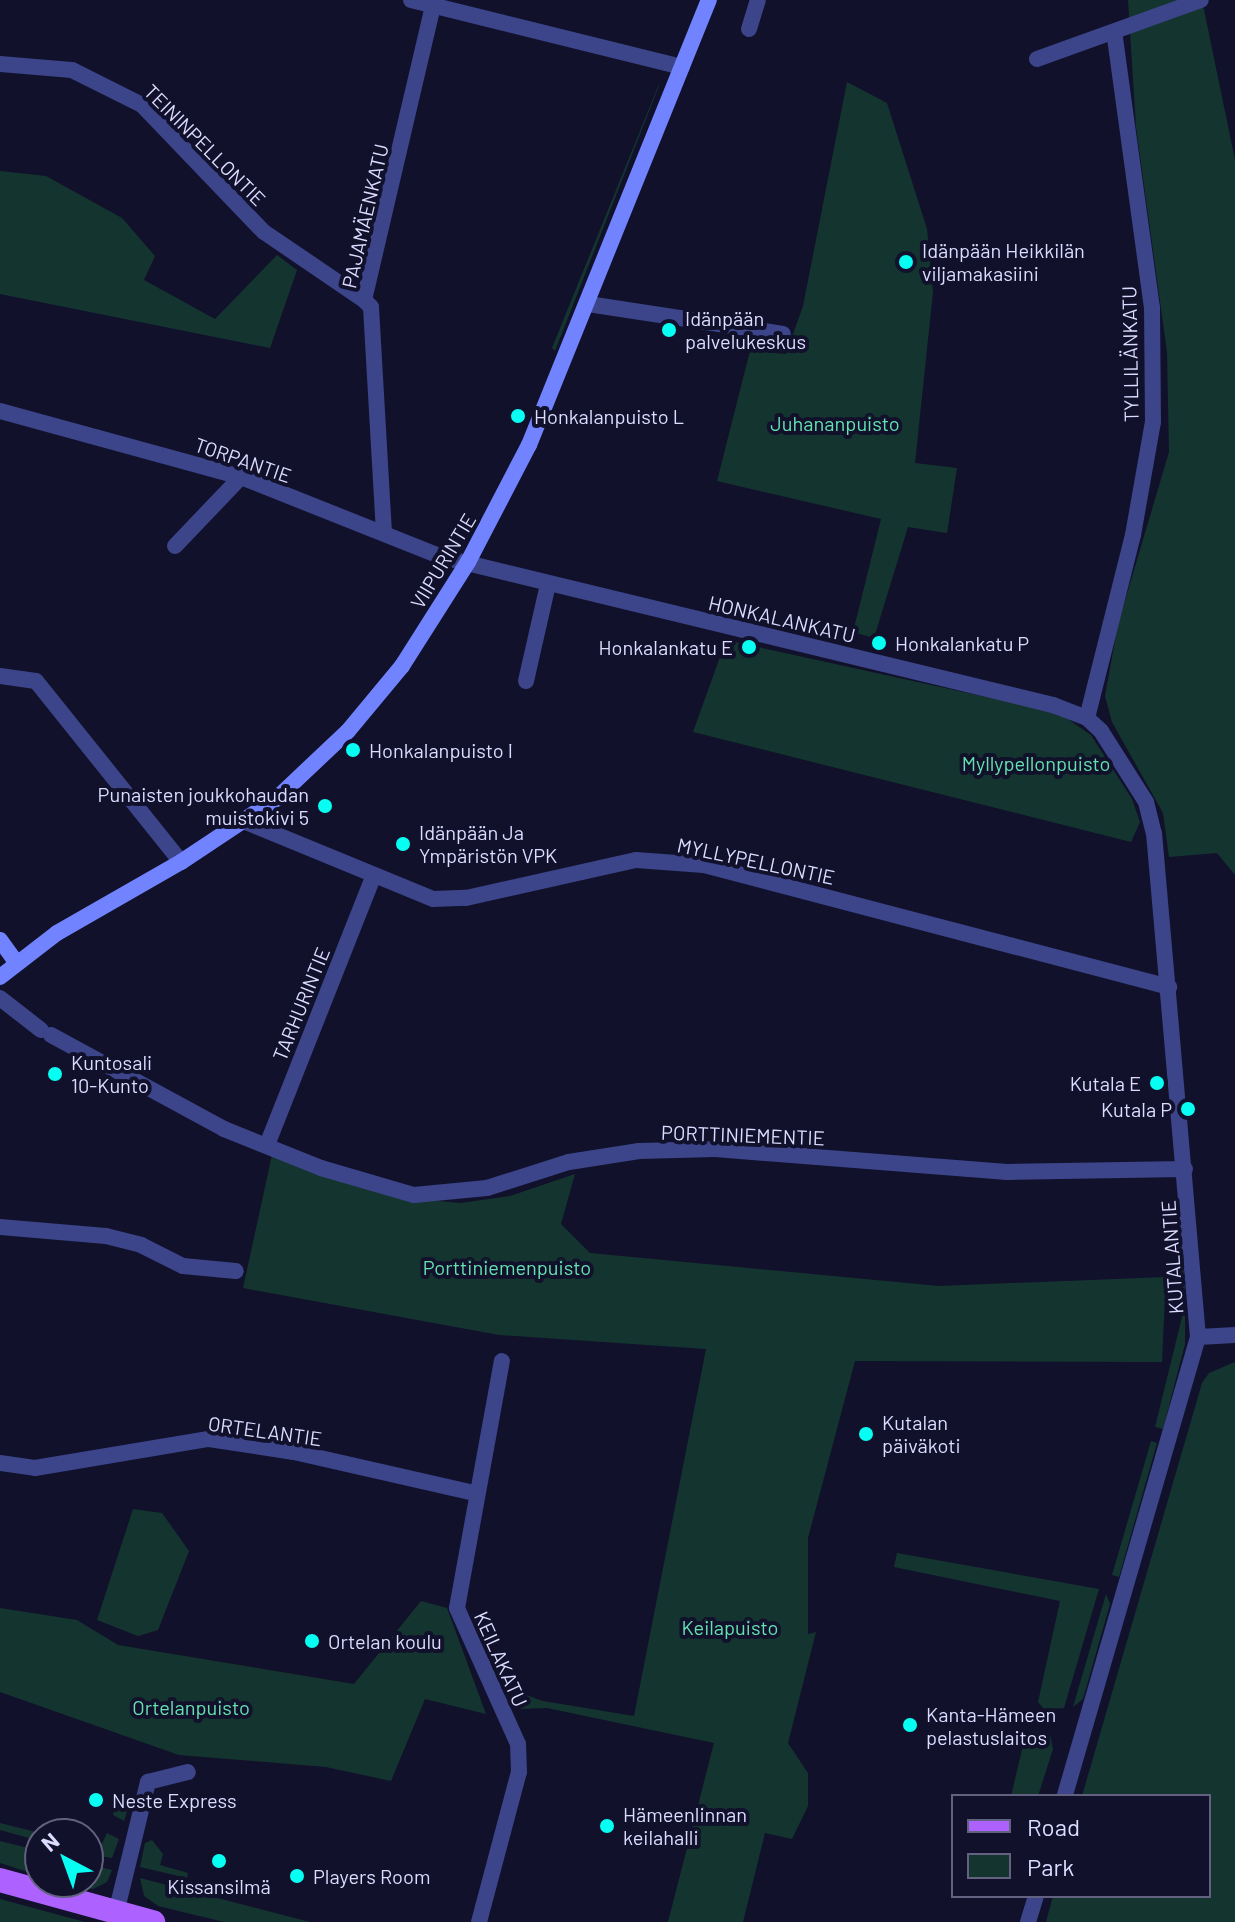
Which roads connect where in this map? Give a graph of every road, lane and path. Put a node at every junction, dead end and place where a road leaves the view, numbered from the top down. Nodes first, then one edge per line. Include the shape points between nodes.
1 (411, 0) edge
2 (709, 0) edge
3 (758, 0) edge
4 (1201, 0) edge
5 (433, 5) junction
6 (749, 29) dead end
7 (1114, 32) junction
8 (1037, 59) dead end
9 (0, 64) edge
10 (682, 67) junction
11 (364, 300) junction
12 (588, 304) junction
13 (783, 334) dead end
14 (0, 411) edge
15 (241, 477) junction
16 (384, 533) junction
17 (175, 546) dead end
18 (468, 562) junction
19 (548, 584) junction
20 (0, 676) edge
21 (526, 681) dead end
22 (1087, 718) junction
23 (246, 822) junction
24 (181, 862) junction
25 (373, 877) junction
26 (0, 940) edge
27 (16, 962) junction
28 (0, 977) edge
29 (1169, 987) junction
30 (0, 998) edge
31 (267, 1145) junction
32 (1185, 1169) junction
33 (0, 1227) edge
34 (236, 1271) dead end
35 (1235, 1335) edge
36 (1198, 1337) junction
37 (502, 1361) dead end
38 (0, 1463) edge
39 (475, 1493) junction
40 (188, 1772) dead end
41 (1066, 1794) edge
42 (0, 1880) edge
43 (1035, 1898) edge
44 (116, 1913) junction
45 (153, 1922) edge
46 (479, 1922) edge
47 (1028, 1922) edge

1 - 5 street
2 - 10 main road, VIIPURINTIE
3 - 6 street
4 - 7 street
5 - 10 street
5 - 11 street, PAJAMÄENKATU
7 - 8 street
7 - 22 street, TYLLILÄNKATU via 1152,308 1153,422 1133,535
9 - 11 street, TEININPELLONTIE via 72,70 142,105 264,232
10 - 12 main road, VIIPURINTIE
11 - 16 street, PAJAMÄENKATU via 371,307
12 - 13 street
12 - 18 main road, VIIPURINTIE via 529,445
14 - 15 street, TORPANTIE
15 - 16 street, TORPANTIE
15 - 17 street
16 - 18 street, TORPANTIE
18 - 19 street, HONKALANKATU
18 - 23 main road, VIIPURINTIE via 402,666 367,710 311,768
19 - 21 street
19 - 22 street, HONKALANKATU via 1053,705
20 - 24 street via 36,681
22 - 29 street, KUTALANTIE via 1127,766 1146,802 1159,869
23 - 24 main road, VIIPURINTIE
23 - 25 street, MYLLYPELLONTIE
24 - 27 main road, VIIPURINTIE
25 - 29 street, MYLLYPELLONTIE via 433,899 466,898 636,860 704,865
25 - 31 street, TARHURINTIE
26 - 27 main road
27 - 28 main road, VIIPURINTIE
29 - 32 street, KUTALANTIE
30 - 31 street, PORTTINIEMENTIE via 46,1032 189,1112
31 - 32 street, PORTTINIEMENTIE via 414,1195 487,1188 569,1162 639,1151 715,1149 1007,1172
32 - 36 street, KUTALANTIE
33 - 34 street via 106,1236 141,1245 183,1266
35 - 36 street
36 - 41 street, KUTALANTIE
37 - 39 street, KEILAKATU
38 - 39 street, ORTELANTIE via 35,1468 209,1439 294,1452
39 - 46 street, KEILAKATU via 457,1608 518,1744 519,1772
40 - 44 street via 148,1782
42 - 44 main road
43 - 47 street
44 - 45 main road

